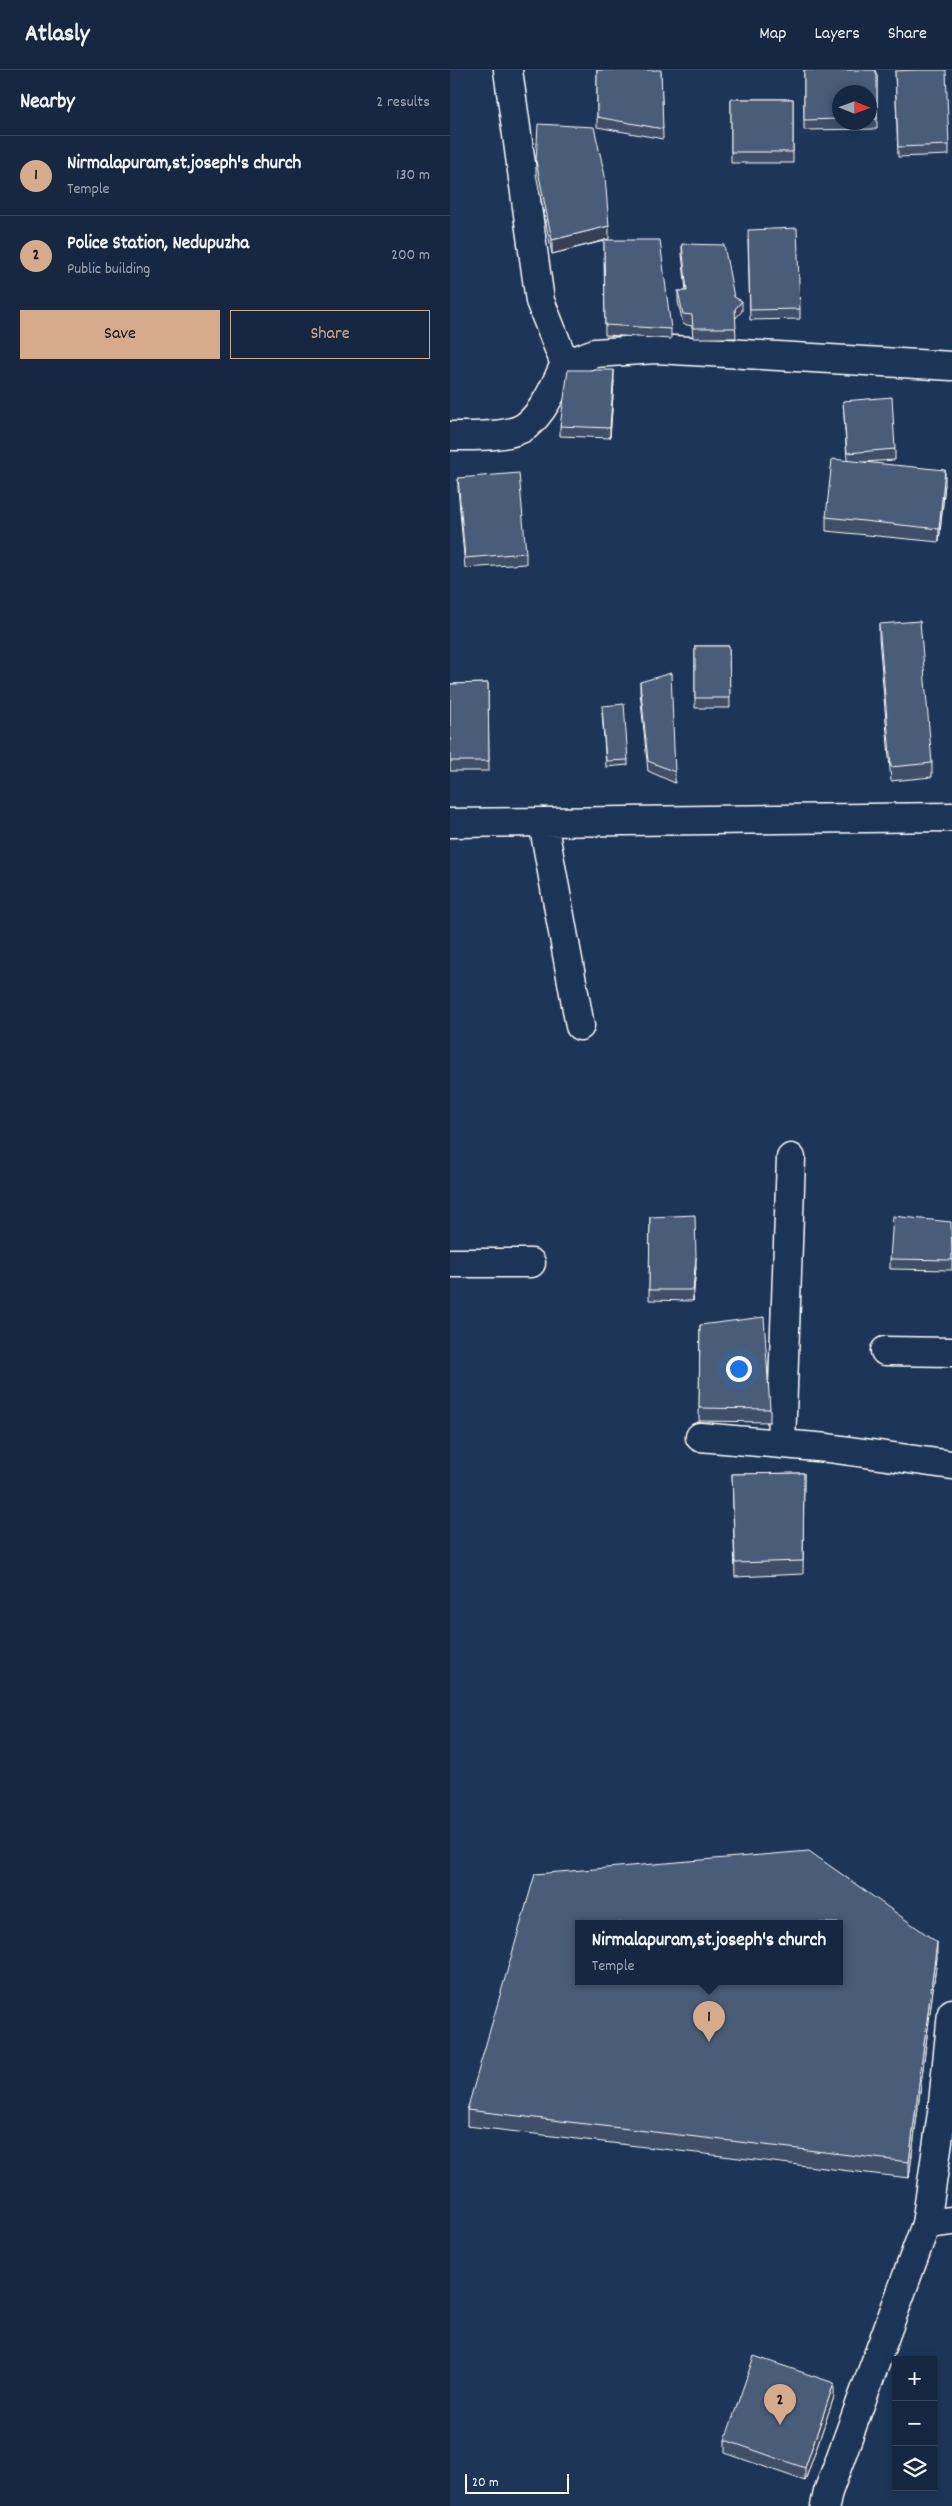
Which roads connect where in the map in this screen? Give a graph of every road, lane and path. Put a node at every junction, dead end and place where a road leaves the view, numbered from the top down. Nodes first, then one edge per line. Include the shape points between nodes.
1 (508, 70) edge
2 (566, 364) junction
3 (952, 366) edge
4 (450, 436) edge
5 (952, 817) edge
6 (543, 822) junction
7 (450, 823) edge
8 (580, 1026) dead end
9 (791, 1158) dead end
10 (450, 1263) edge
11 (531, 1263) dead end
12 (886, 1351) dead end
13 (952, 1352) edge
14 (700, 1437) dead end
15 (781, 1444) junction
16 (952, 1465) edge
17 (952, 2013) edge
18 (939, 2222) edge
19 (825, 2506) edge

1 - 2 street via 540,301
2 - 3 street via 595,353 656,349
2 - 4 street via 546,402 525,427 490,437
5 - 6 street
6 - 7 street
6 - 8 street
9 - 15 street
10 - 11 street
12 - 13 street
14 - 15 street
15 - 16 street
17 - 18 street via 942,2113
18 - 19 street

